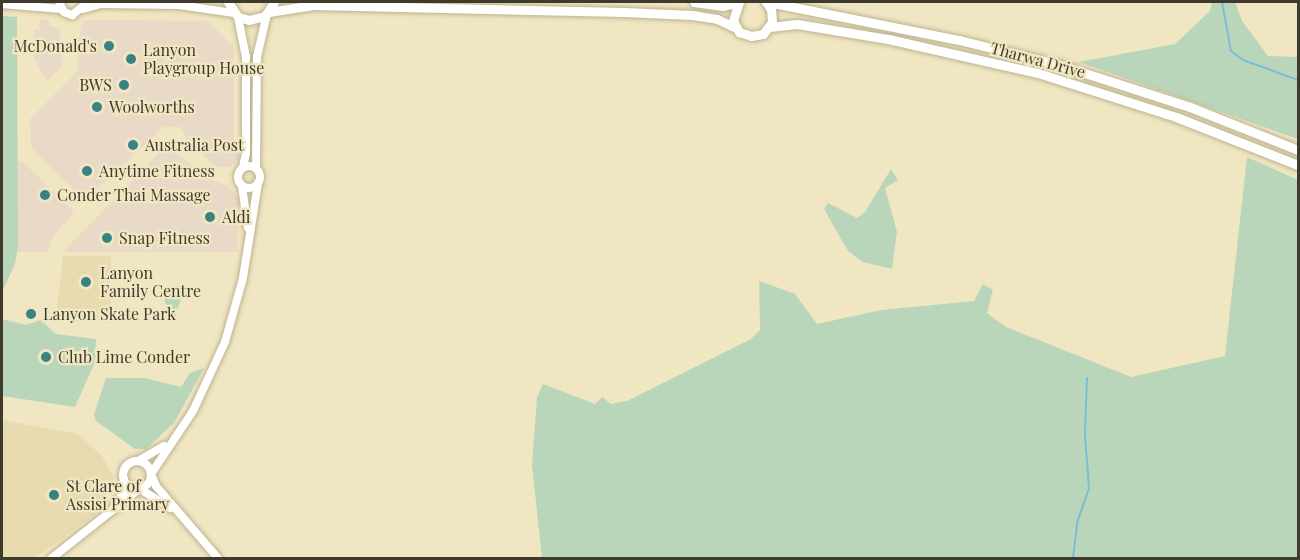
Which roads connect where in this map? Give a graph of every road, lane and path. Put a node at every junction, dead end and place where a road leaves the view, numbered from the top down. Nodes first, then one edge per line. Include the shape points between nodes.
1 (228, 2) edge
2 (274, 2) edge
3 (694, 2) edge
4 (739, 2) edge
5 (767, 2) edge
6 (2, 4) edge
7 (60, 5) edge
8 (85, 5) edge
9 (268, 13) junction
10 (236, 15) junction
11 (736, 27) junction
12 (770, 27) junction
13 (1299, 150) edge
14 (1298, 165) edge
15 (243, 167) junction
16 (256, 168) junction
17 (258, 183) junction
18 (242, 186) junction
19 (249, 241) junction
20 (172, 440) junction
21 (138, 461) junction
22 (151, 474) junction
23 (124, 478) junction
24 (139, 489) junction
25 (111, 513) junction
26 (181, 516) junction
27 (52, 558) edge
28 (219, 558) edge

1 - 10 main road
2 - 9 main road
3 - 4 main road via 723,6
4 - 11 main road via 733,14
5 - 12 main road via 772,15
5 - 13 main road, Tharwa Drive via 948,37 1060,65 1191,107
6 - 7 main road
7 - 8 main road via 72,15
8 - 10 main road via 179,5
9 - 10 main road via 253,20
9 - 11 main road via 313,5 692,15
9 - 16 street via 257,57
10 - 15 street via 246,57
11 - 12 main road, Tharwa Drive via 751,36
12 - 14 main road, Tharwa Drive via 797,24 888,39 1038,74 1176,117
15 - 16 street
15 - 18 street via 237,177
16 - 17 street
17 - 18 street via 251,188
17 - 19 street
18 - 19 street
19 - 20 street via 236,311 222,350 193,411
20 - 21 street
20 - 22 street
21 - 22 street via 147,465
21 - 23 street via 127,465
22 - 24 street via 147,485
22 - 26 street
23 - 24 street via 130,488
23 - 25 street via 123,493
24 - 25 street
24 - 26 street
25 - 27 street
26 - 28 street

